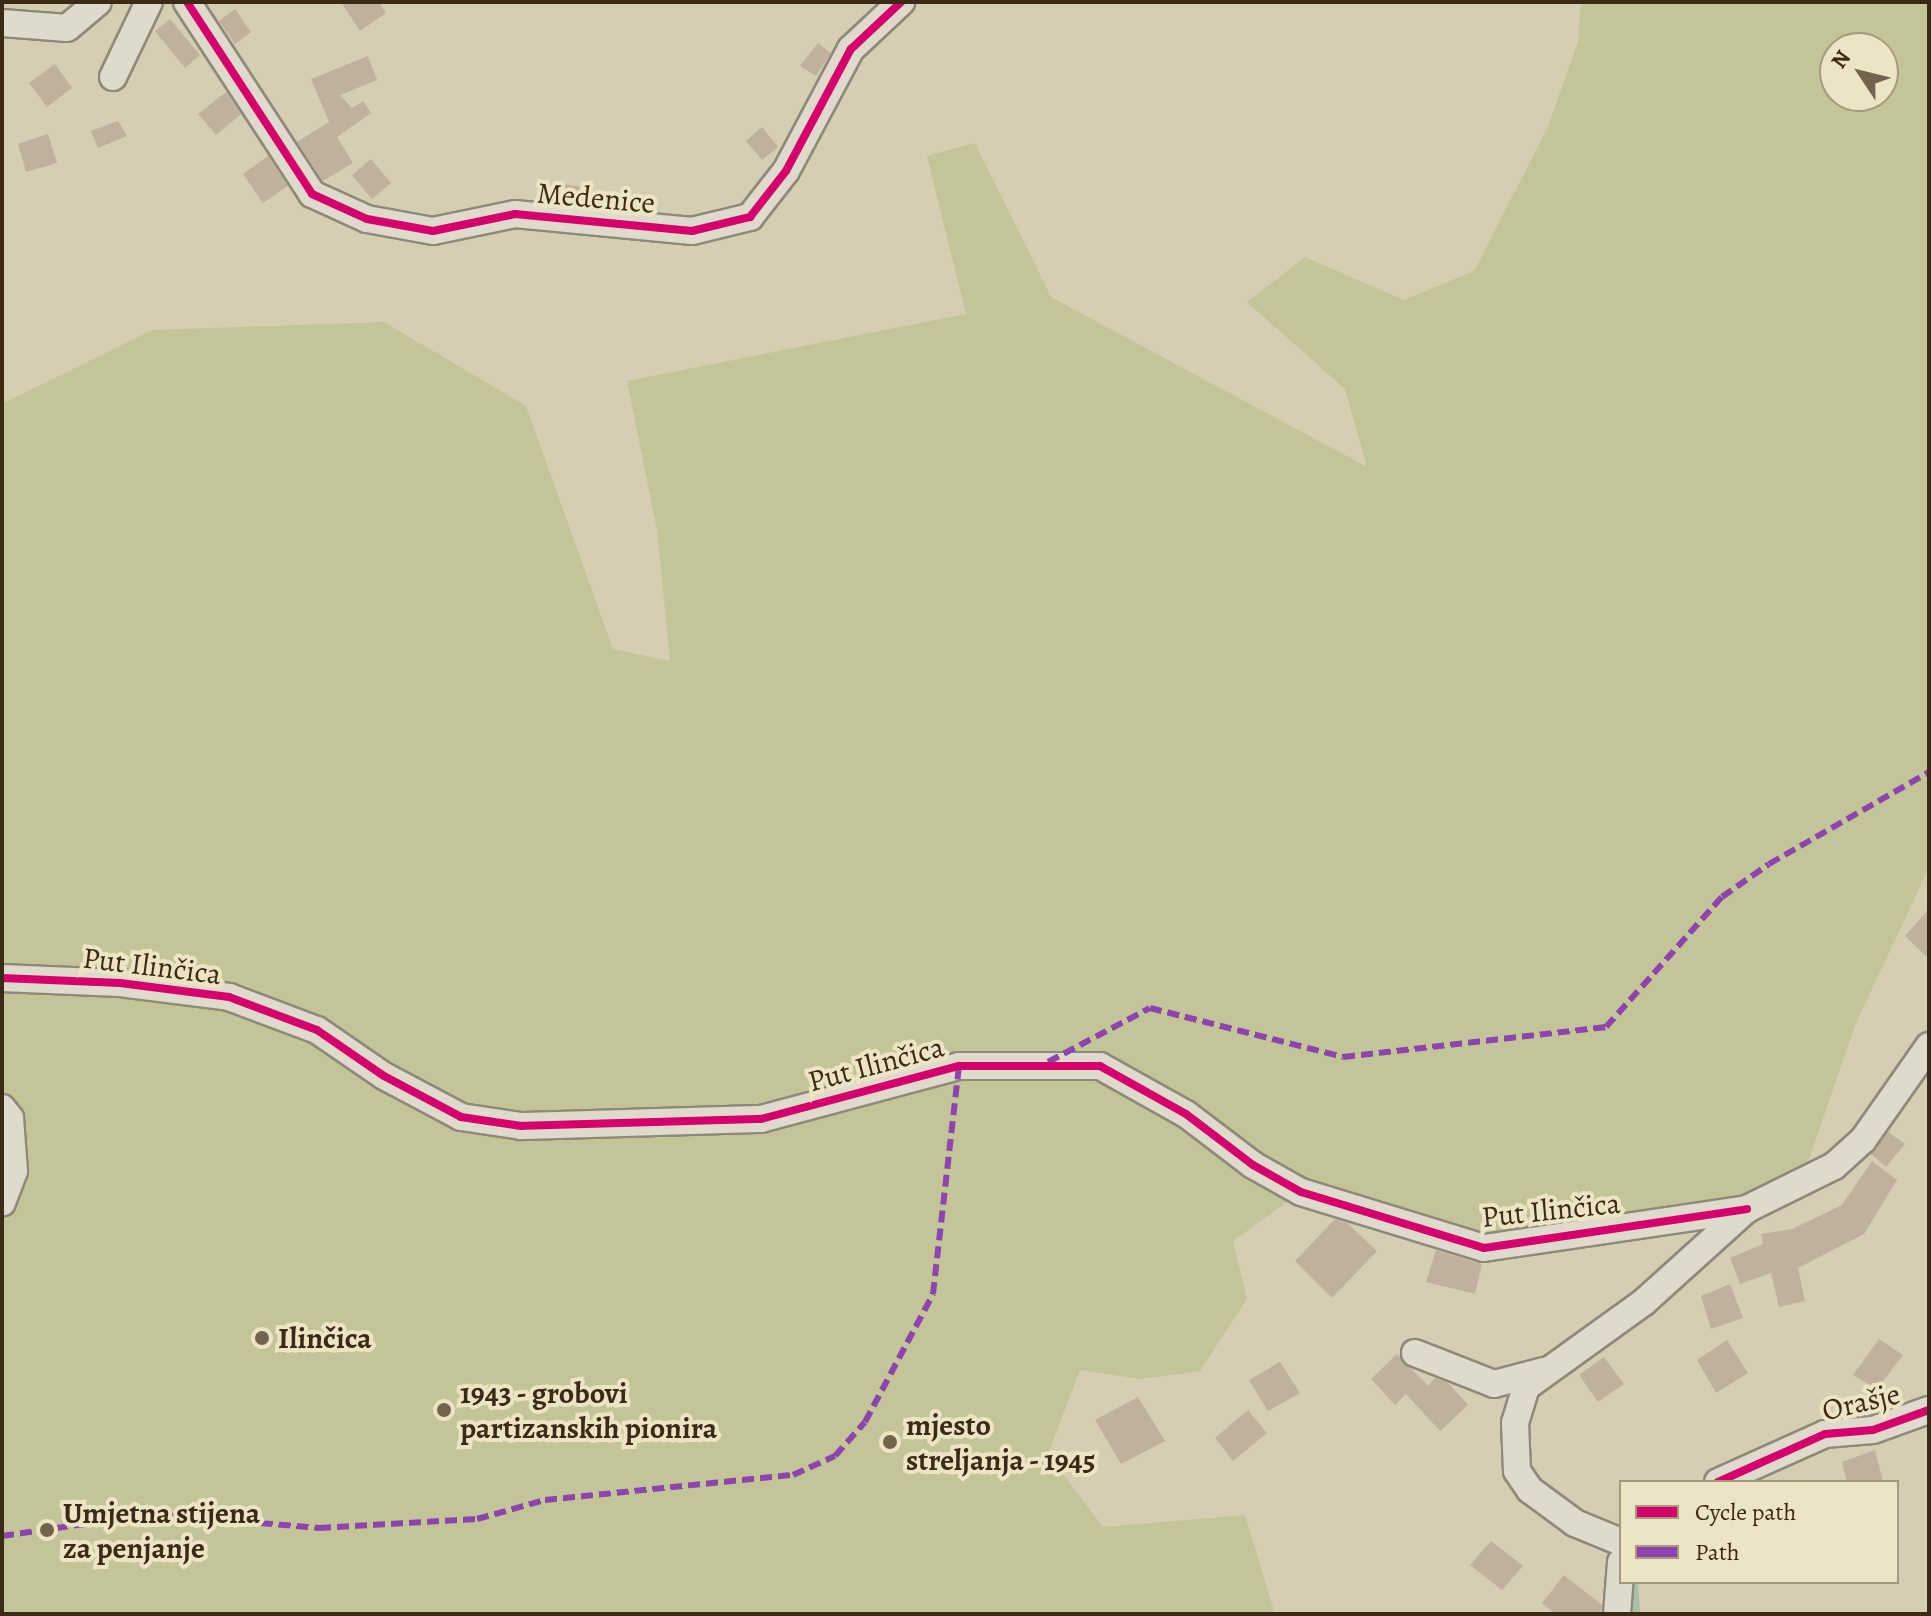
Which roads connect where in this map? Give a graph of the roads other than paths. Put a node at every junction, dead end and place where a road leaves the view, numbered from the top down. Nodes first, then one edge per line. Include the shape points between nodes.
1 (98, 2) edge
2 (149, 2) edge
3 (187, 2) edge
4 (901, 2) edge
5 (2, 23) edge
6 (113, 77) dead end
7 (2, 978) edge
8 (1929, 1046) edge
9 (2, 1108) edge
10 (2, 1203) edge
11 (1747, 1209) junction
12 (1415, 1353) dead end
13 (1547, 1370) junction
14 (1929, 1410) edge
15 (1722, 1480) edge
16 (1619, 1541) edge
17 (1619, 1584) edge
18 (1617, 1614) edge

1 - 5 street via 67,28
2 - 6 street
3 - 4 street, Medenice via 312,194 367,219 433,231 515,214 692,231 750,217 786,171 851,49
7 - 11 street, Put Ilinčica via 120,983 229,997 317,1030 384,1076 461,1117 521,1126 761,1119 959,1066 1100,1066 1186,1114 1253,1165 1301,1192 1484,1248
8 - 11 street via 1863,1140 1834,1166
9 - 10 street via 10,1118 14,1171
11 - 13 street via 1644,1302
12 - 13 street via 1494,1384
13 - 16 street via 1526,1387 1515,1423 1517,1471 1530,1490 1575,1523
14 - 15 street, Orašje via 1873,1430 1825,1434
17 - 18 street

